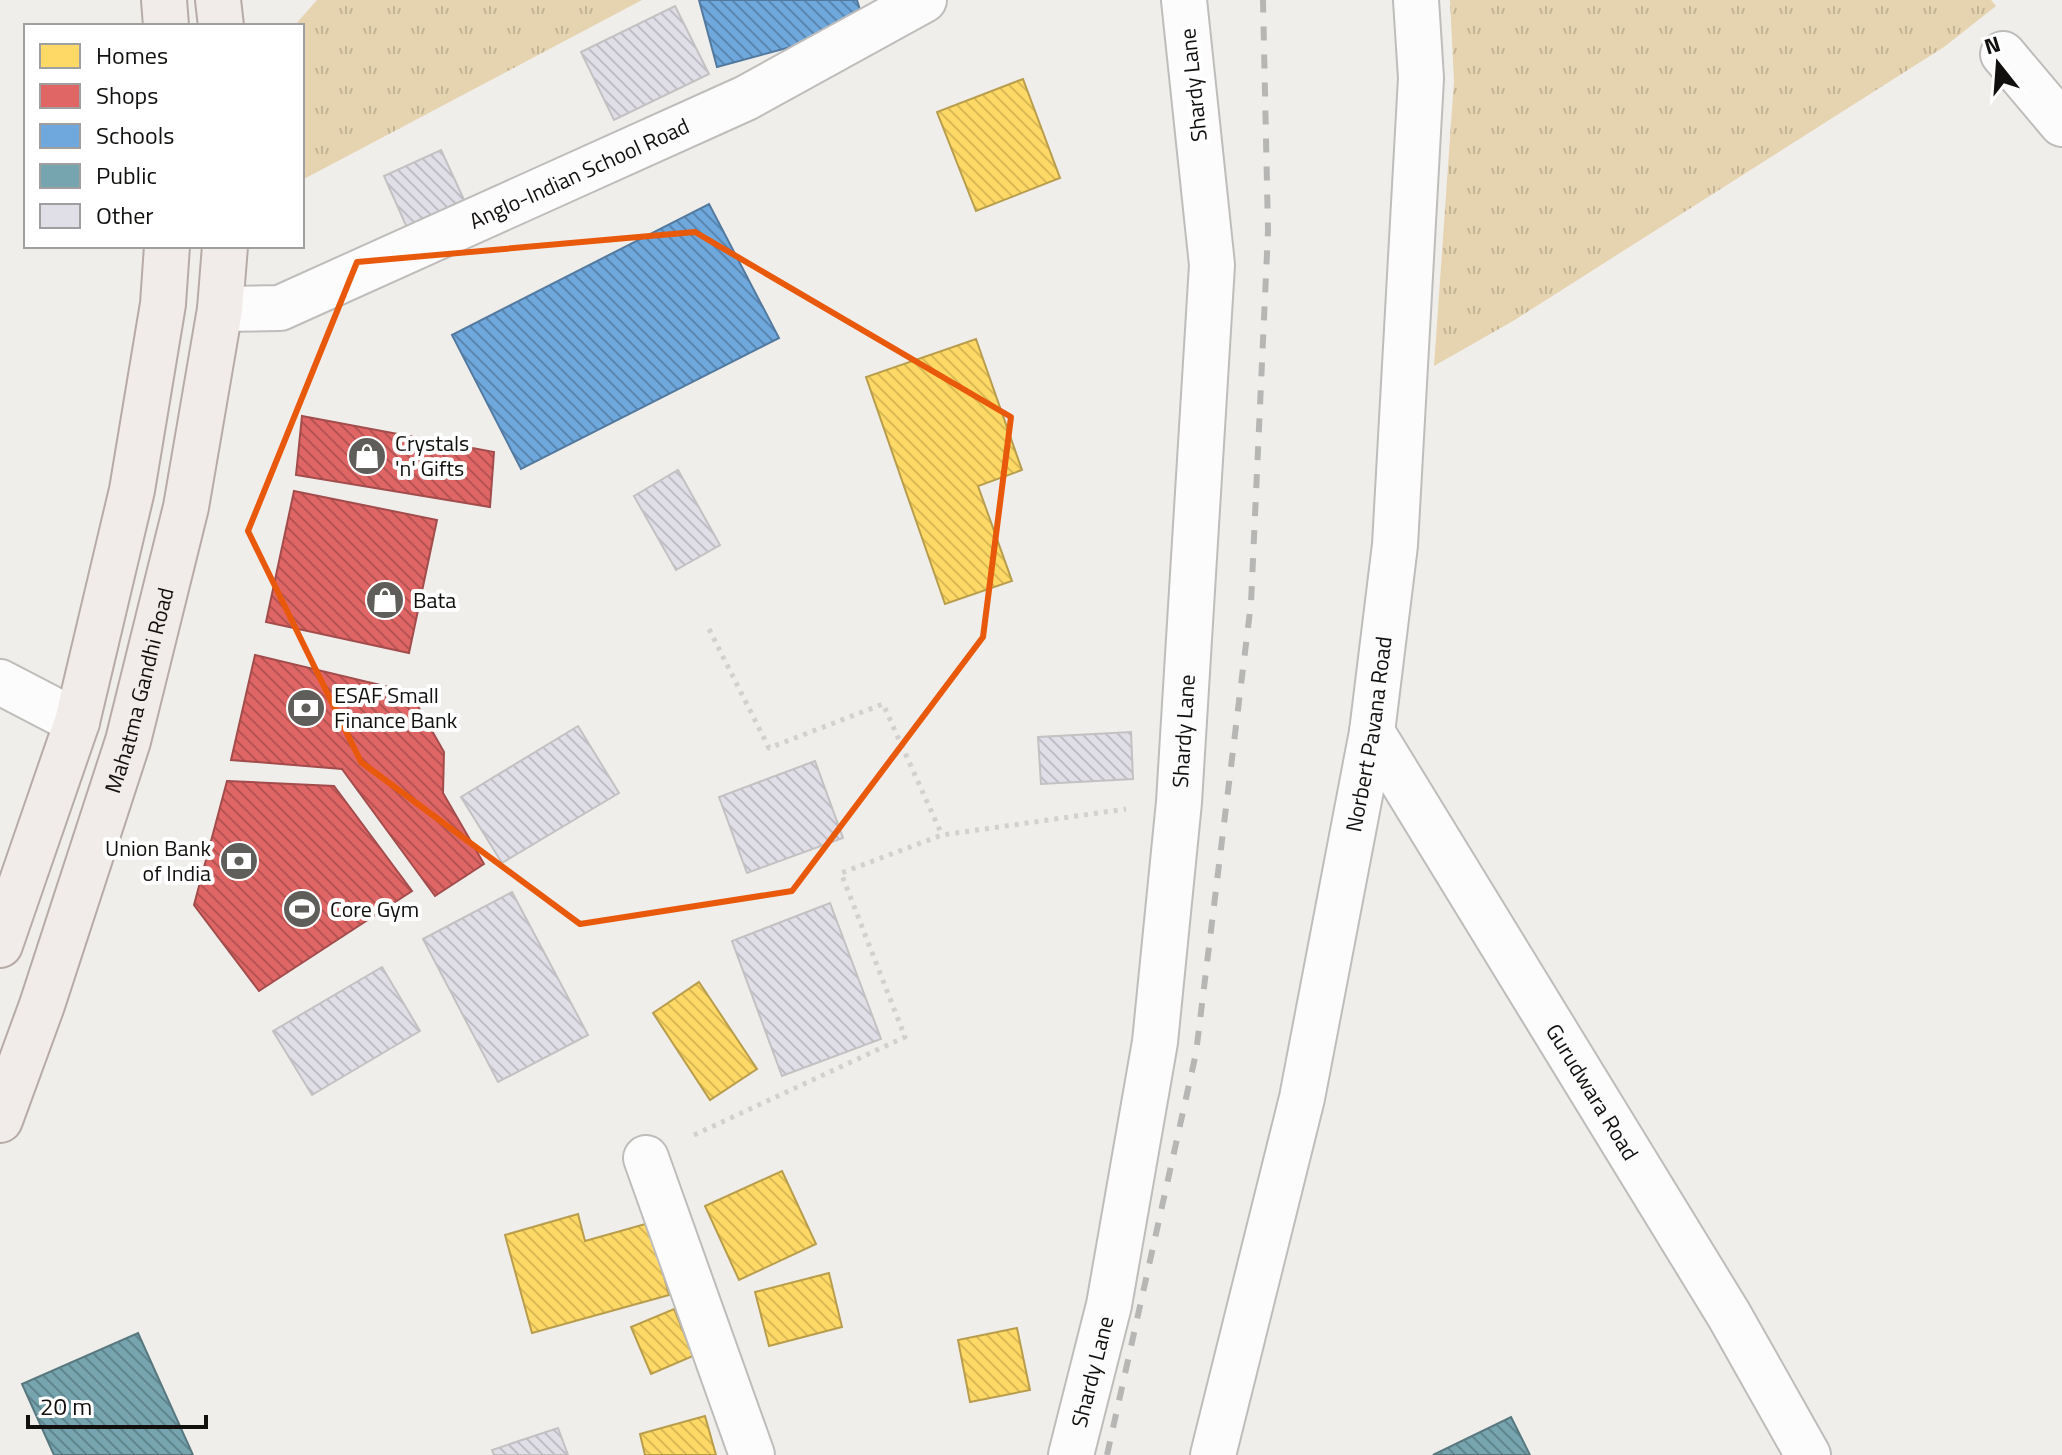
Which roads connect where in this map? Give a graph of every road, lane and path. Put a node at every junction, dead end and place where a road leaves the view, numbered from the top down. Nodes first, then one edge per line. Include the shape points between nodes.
1 (164, 0) edge
2 (218, 0) edge
3 (924, 0) edge
4 (1184, 0) edge
5 (1416, 0) edge
6 (166, 24) edge
7 (221, 24) edge
8 (2003, 54) dead end
9 (2062, 124) edge
10 (167, 248) edge
11 (225, 248) edge
12 (220, 309) junction
13 (709, 629) dead end
14 (0, 682) edge
15 (77, 722) junction
16 (1372, 732) junction
17 (128, 741) junction
18 (1179, 802) junction
19 (942, 835) junction
20 (0, 945) edge
21 (0, 1120) edge
22 (646, 1158) joint
23 (752, 1455) edge
24 (1071, 1455) edge
25 (1213, 1455) edge
26 (1808, 1455) edge

1 - 6 main road
2 - 7 main road
3 - 12 street, Anglo-Indian School Road via 746,98 280,308
4 - 18 street, Shardy Lane via 1212,265
5 - 16 street, Norbert Pavana Road via 1421,78 1407,546
8 - 9 street
10 - 15 main road via 163,304 132,490
11 - 12 main road, Mahatma Gandhi Road
12 - 17 main road, Mahatma Gandhi Road via 186,507
13 - 19 path via 769,748 883,704
14 - 15 street
15 - 17 main road
15 - 20 main road
16 - 25 street, Norbert Pavana Road via 1302,1098
16 - 26 street, Gurudwara Road via 1729,1315
17 - 21 main road, Mahatma Gandhi Road
18 - 19 path
18 - 24 street, Shardy Lane via 1155,1042 1109,1305
19 - 22 path via 841,873 905,1037
22 - 23 street

